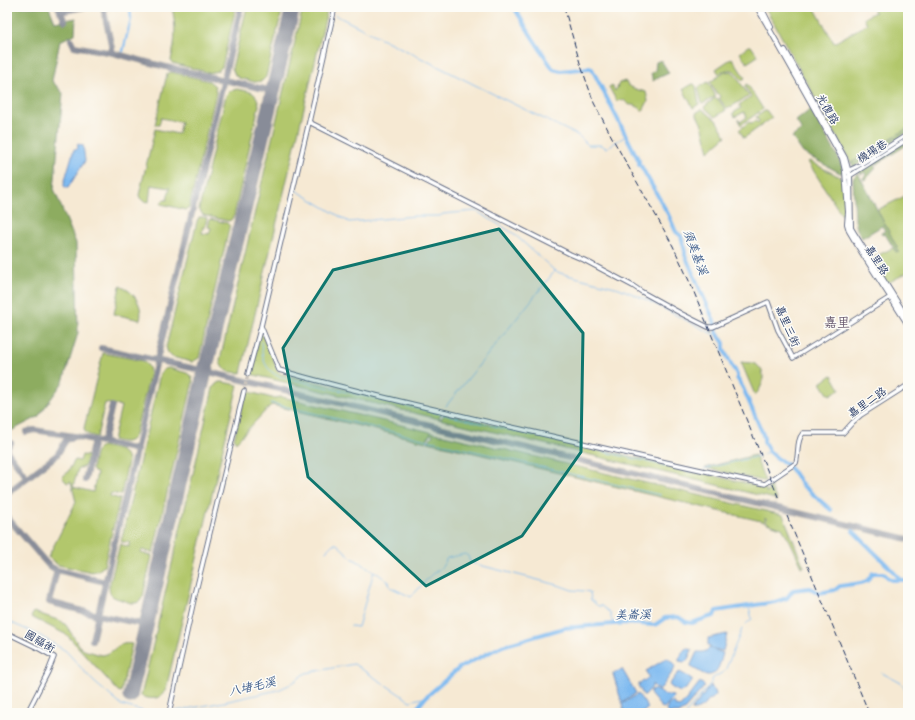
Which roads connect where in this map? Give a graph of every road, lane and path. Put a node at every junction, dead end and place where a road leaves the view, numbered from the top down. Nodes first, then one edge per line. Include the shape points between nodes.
1 (335, 7) edge
2 (757, 7) edge
3 (761, 7) edge
4 (309, 122) junction
5 (908, 134) edge
6 (908, 139) edge
7 (867, 162) junction
8 (848, 174) junction
9 (847, 224) joint
10 (852, 228) joint
11 (891, 296) junction
12 (908, 319) edge
13 (908, 325) edge
14 (261, 326) junction
15 (248, 374) tunnel mouth
16 (908, 385) edge
17 (244, 391) tunnel mouth
18 (7, 633) edge
19 (27, 713) edge
20 (169, 713) edge

1 - 4 street
2 - 8 main road, 光復路 via 842,158
3 - 8 main road, 光復路 via 845,158
4 - 11 street, 嘉里三街 via 584,260 708,327 768,302 780,334 793,358
4 - 14 street
5 - 7 street, 機場巷
6 - 7 street, 機場巷
7 - 8 street, 機場巷
8 - 9 main road, 光復路
8 - 10 main road, 光復路
9 - 11 main road, 嘉里路 via 858,247
10 - 11 main road, 嘉里路
11 - 12 main road, 嘉里路
11 - 13 main road, 嘉里路
14 - 15 street
14 - 16 street, 嘉里二路 via 279,370 318,382 444,412 765,484 796,463 798,439 803,433 843,434 861,415
17 - 20 street
18 - 19 street, 國福街 via 54,657

